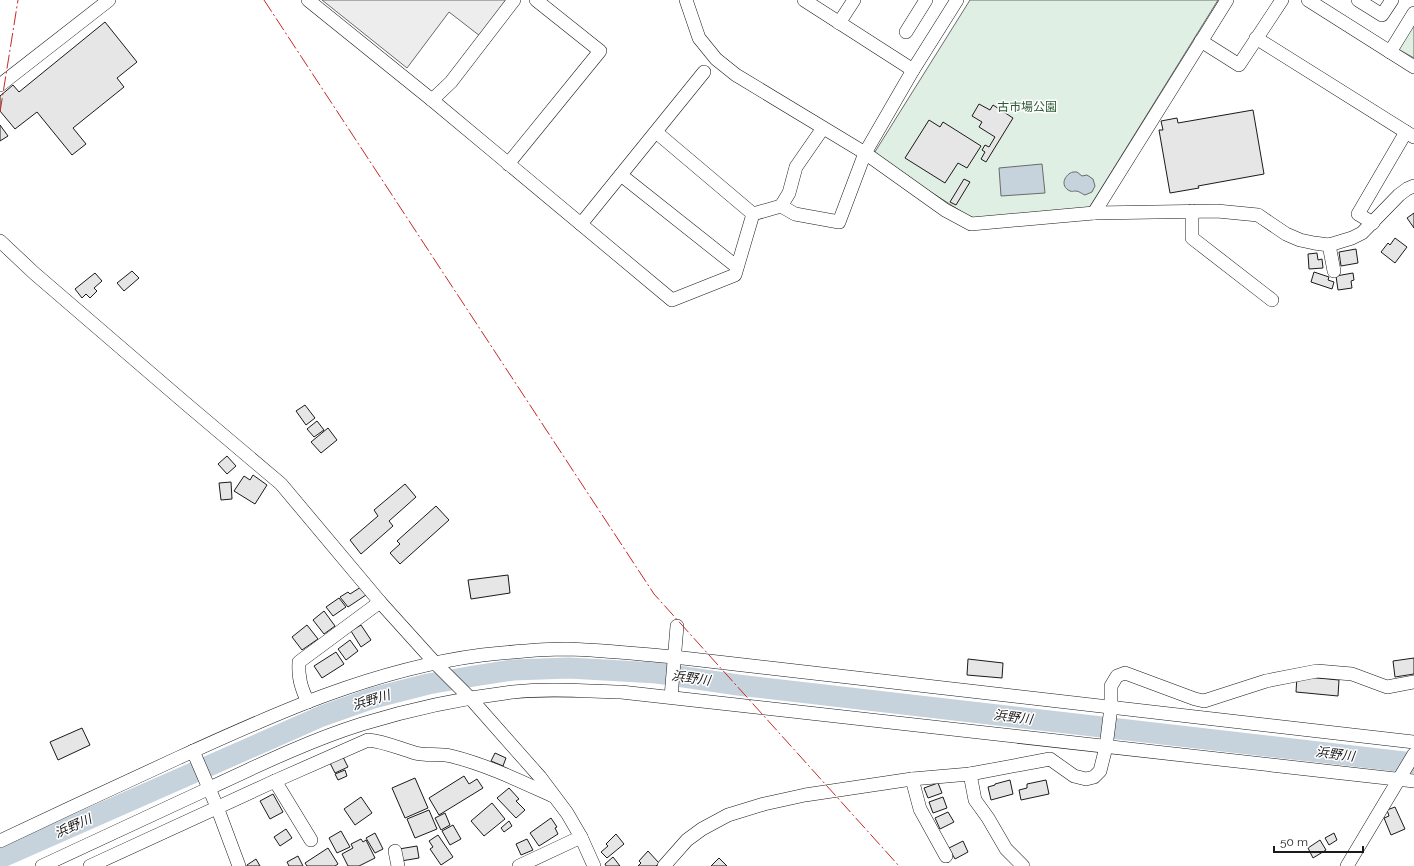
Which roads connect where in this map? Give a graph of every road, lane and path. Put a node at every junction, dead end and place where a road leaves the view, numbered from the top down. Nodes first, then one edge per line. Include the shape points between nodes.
1 (109, 0) edge
2 (308, 0) edge
3 (514, 0) edge
4 (536, 0) edge
5 (686, 0) edge
6 (804, 0) edge
7 (854, 0) edge
8 (926, 0) edge
9 (957, 0) edge
10 (1227, 0) edge
11 (1282, 0) edge
12 (1358, 0) edge
13 (1392, 0) edge
14 (1315, 2) edge
15 (1414, 13) edge
16 (839, 24) junction
17 (906, 32) dead end
18 (1256, 38) junction
19 (1201, 41) junction
20 (1390, 52) junction
21 (1414, 67) edge
22 (913, 70) junction
23 (704, 72) dead end
24 (0, 85) edge
25 (432, 100) junction
26 (823, 128) junction
27 (656, 132) junction
28 (1410, 135) edge
29 (865, 153) junction
30 (508, 164) junction
31 (621, 175) junction
32 (1414, 186) edge
33 (781, 206) junction
34 (1192, 211) junction
35 (1094, 213) junction
36 (753, 214) junction
37 (1373, 223) junction
38 (581, 224) junction
39 (0, 242) edge
40 (1329, 245) junction
41 (737, 267) junction
42 (1334, 271) dead end
43 (1272, 300) dead end
44 (380, 602) junction
45 (678, 626) dead end
46 (674, 657) junction
47 (436, 664) junction
48 (1414, 682) edge
49 (671, 697) junction
50 (471, 699) junction
51 (308, 702) junction
52 (1111, 707) junction
53 (361, 724) junction
54 (368, 740) junction
55 (1414, 742) edge
56 (1106, 747) junction
57 (192, 751) junction
58 (1414, 754) edge
59 (970, 774) junction
60 (912, 779) junction
61 (1400, 779) junction
62 (1414, 780) edge
63 (275, 781) junction
64 (210, 788) junction
65 (557, 797) junction
66 (218, 807) junction
67 (581, 837) junction
68 (311, 840) dead end
69 (0, 841) edge
70 (395, 851) dead end
71 (946, 856) dead end
72 (42, 866) edge
73 (90, 866) edge
74 (239, 866) edge
75 (398, 866) edge
76 (519, 866) edge
77 (594, 866) edge
78 (664, 866) edge
79 (1022, 866) edge
80 (1347, 866) edge

1 - 24 street
2 - 25 street
3 - 25 street via 451,82
4 - 30 street via 600,51
5 - 26 street via 699,38 716,59 736,75
6 - 16 street
7 - 16 street
8 - 17 street
9 - 22 street
10 - 19 street
11 - 18 street
12 - 13 street via 1382,15
14 - 20 street
15 - 20 street
16 - 22 street
18 - 19 street via 1239,65
18 - 28 street
19 - 35 street
20 - 21 street
22 - 29 street
23 - 27 street
25 - 30 street
26 - 29 street
26 - 33 street via 796,167 789,194
27 - 31 street
27 - 36 street
28 - 37 street via 1358,214
29 - 33 street via 839,222 795,214
29 - 35 street via 945,210 971,224
30 - 38 street
31 - 38 street
31 - 41 street
32 - 37 street via 1399,195
33 - 36 street
34 - 35 street
34 - 40 street via 1258,215 1286,234 1300,240
34 - 43 street via 1192,238
36 - 41 street
37 - 40 street via 1362,233
38 - 41 street via 672,300 735,275
39 - 44 street via 281,484
40 - 42 street
44 - 47 street
44 - 51 street via 299,662 301,689
45 - 46 street
46 - 47 street via 565,649 481,656
46 - 49 street
46 - 52 street
47 - 50 street
47 - 51 street via 348,686
48 - 52 street via 1386,687 1352,674 1317,671 1266,681 1204,701 1125,673 1117,676 1111,686
49 - 50 street via 570,690 514,692
49 - 56 street
50 - 53 street
50 - 65 street
51 - 57 street
52 - 55 street
52 - 56 street
53 - 54 street
53 - 64 street via 322,738
54 - 63 street
54 - 65 street via 382,741 416,754 450,756 494,769
56 - 59 street via 1100,770 1094,777 1086,779 1074,776 1050,759
56 - 61 street
57 - 64 street
57 - 69 street
58 - 61 street
59 - 60 street
59 - 79 street via 975,800 1006,849
60 - 71 street via 920,809
60 - 78 street via 805,794 728,814 687,840
61 - 62 street
61 - 80 street
63 - 66 street
63 - 68 street
64 - 66 street
64 - 72 street
65 - 67 street
66 - 73 street
66 - 74 street
67 - 76 street
67 - 77 street
70 - 75 street

